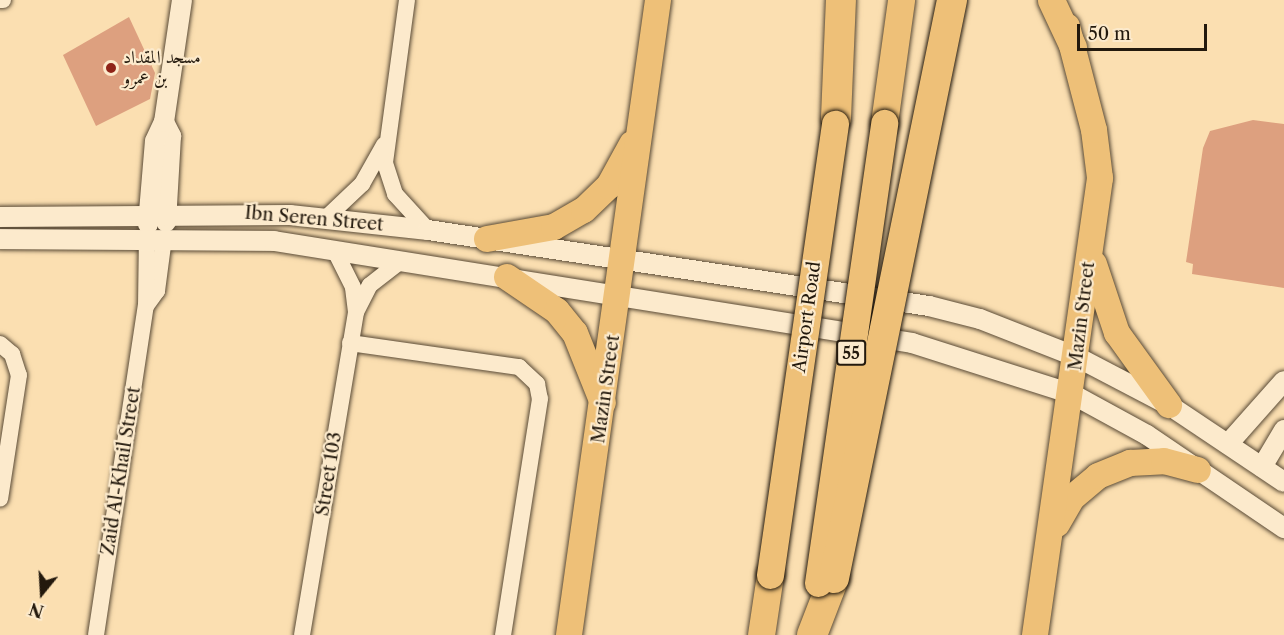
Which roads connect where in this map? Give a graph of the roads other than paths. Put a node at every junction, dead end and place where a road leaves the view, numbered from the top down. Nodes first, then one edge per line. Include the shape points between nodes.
1 (183, 0) edge
2 (407, 0) edge
3 (658, 0) edge
4 (841, 0) edge
5 (854, 0) edge
6 (901, 0) edge
7 (952, 0) edge
8 (1051, 0) edge
9 (1060, 0) edge
10 (1072, 47) junction
11 (641, 112) junction
12 (835, 121) junction
13 (384, 144) junction
14 (158, 212) junction
15 (0, 217) edge
16 (326, 218) junction
17 (428, 230) junction
18 (156, 238) junction
19 (0, 239) edge
20 (487, 239) junction
21 (1090, 250) junction
22 (335, 251) junction
23 (625, 259) junction
24 (398, 263) junction
25 (507, 277) junction
26 (620, 294) junction
27 (356, 312) junction
28 (350, 343) junction
29 (6, 349) edge
30 (1077, 357) junction
31 (1284, 381) edge
32 (1072, 394) junction
33 (1169, 405) junction
34 (604, 406) junction
35 (1284, 430) edge
36 (1228, 444) junction
37 (1262, 467) junction
38 (1198, 470) junction
39 (1284, 482) edge
40 (0, 499) edge
41 (1284, 528) edge
42 (1048, 562) junction
43 (826, 580) junction
44 (96, 635) edge
45 (302, 635) edge
46 (503, 635) edge
47 (569, 635) edge
48 (761, 635) edge
49 (812, 635) edge
50 (1035, 635) edge

1 - 14 street, Zaid Al-Khail Street via 164,122 155,141
2 - 13 street
3 - 11 main road, Mazin Street
4 - 12 highway
5 - 12 highway, Airport Road
6 - 43 highway, 55, bridge
7 - 43 highway, bridge
8 - 10 highway
9 - 10 main road, Mazin Street
10 - 21 main road, Mazin Street via 1095,130 1100,178
11 - 20 main road via 630,151 609,186 584,210 543,230
11 - 23 main road, Mazin Street
12 - 48 highway, Airport Road, bridge
13 - 16 street via 362,184
13 - 17 street via 385,163 395,194
14 - 15 street, Ibn Seren Street
14 - 16 street, Ibn Seren Street
14 - 18 street, Zaid Al-Khail Street
16 - 17 street, Ibn Seren Street
17 - 20 street, Ibn Seren Street
18 - 19 street, Ibn Seren Street
18 - 22 street, Ibn Seren Street via 265,240
18 - 44 street, Zaid Al-Khail Street
20 - 23 street, Ibn Seren Street
21 - 30 main road, Mazin Street
21 - 33 main road via 1117,333
22 - 24 street, Ibn Seren Street
22 - 27 street, Street 103 via 353,287
23 - 26 main road, Mazin Street
23 - 30 street, Ibn Seren Street via 929,306 980,319
24 - 25 street, Ibn Seren Street
24 - 27 street, Street 103 via 370,285
25 - 26 street, Ibn Seren Street
25 - 34 main road via 557,311 575,333
26 - 32 street, Ibn Seren Street via 912,343
26 - 34 main road, Mazin Street
27 - 28 street, Street 103
28 - 45 street, Street 103
28 - 46 street via 519,367 537,384 540,399
29 - 40 street via 18,382
30 - 32 main road, Mazin Street
30 - 33 street, Ibn Seren Street
31 - 36 street
32 - 38 street, Ibn Seren Street
32 - 42 main road, Mazin Street
33 - 36 street, Ibn Seren Street
34 - 47 main road, Mazin Street
35 - 37 street
36 - 37 street, Ibn Seren Street
37 - 39 street, Ibn Seren Street
38 - 41 street, Ibn Seren Street
38 - 42 main road via 1164,461 1130,463 1098,476 1072,498 1060,518
42 - 50 main road, Mazin Street
43 - 49 highway

